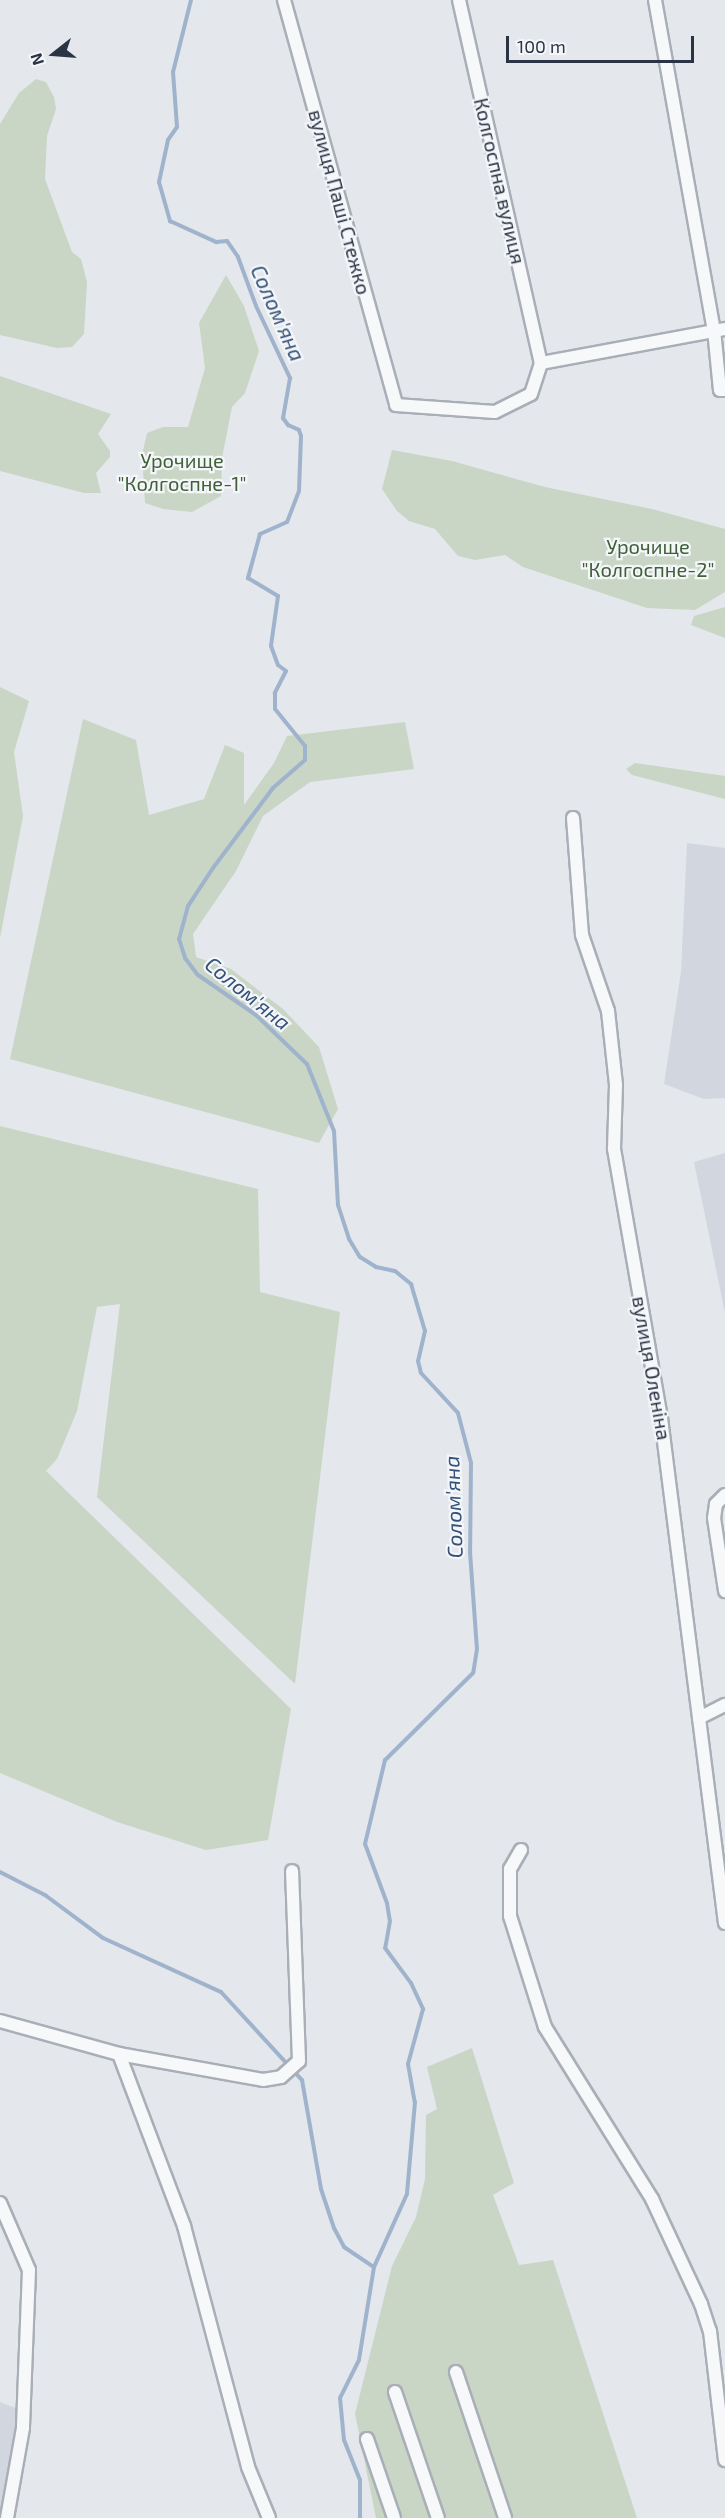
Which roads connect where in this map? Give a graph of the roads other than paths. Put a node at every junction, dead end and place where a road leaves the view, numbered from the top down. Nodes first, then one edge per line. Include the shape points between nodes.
1 (284, 0) edge
2 (459, 0) edge
3 (655, 0) edge
4 (720, 329) edge
5 (541, 363) junction
6 (723, 390) edge
7 (573, 818) dead end
8 (725, 1496) edge
9 (725, 1591) edge
10 (725, 1704) edge
11 (699, 1718) junction
12 (520, 1850) dead end
13 (292, 1871) dead end
14 (725, 1923) edge
15 (0, 2021) edge
16 (119, 2054) junction
17 (0, 2203) edge
18 (456, 2372) dead end
19 (395, 2392) dead end
20 (367, 2439) dead end
21 (725, 2460) edge
22 (7, 2518) edge
23 (269, 2518) edge
24 (394, 2518) edge
25 (438, 2518) edge
26 (505, 2518) edge

1 - 5 street, вулиця Паші Стежко via 396,405 495,412 531,394
2 - 5 street, Колгоспна вулиця
3 - 4 street
4 - 5 street
4 - 6 street
7 - 11 street, вулиця Оленіна via 582,935 608,1011 615,1077 614,1149 661,1418
8 - 9 street via 716,1504 714,1518
10 - 11 street
11 - 14 street, вулиця Оленіна
12 - 21 street via 510,1869 510,1916 545,2027 652,2199 701,2304 710,2331
13 - 16 street via 297,2063 285,2074 263,2080
15 - 16 street
16 - 23 street via 184,2226 248,2467
17 - 22 street via 29,2270 23,2428
18 - 26 street
19 - 25 street
20 - 24 street

